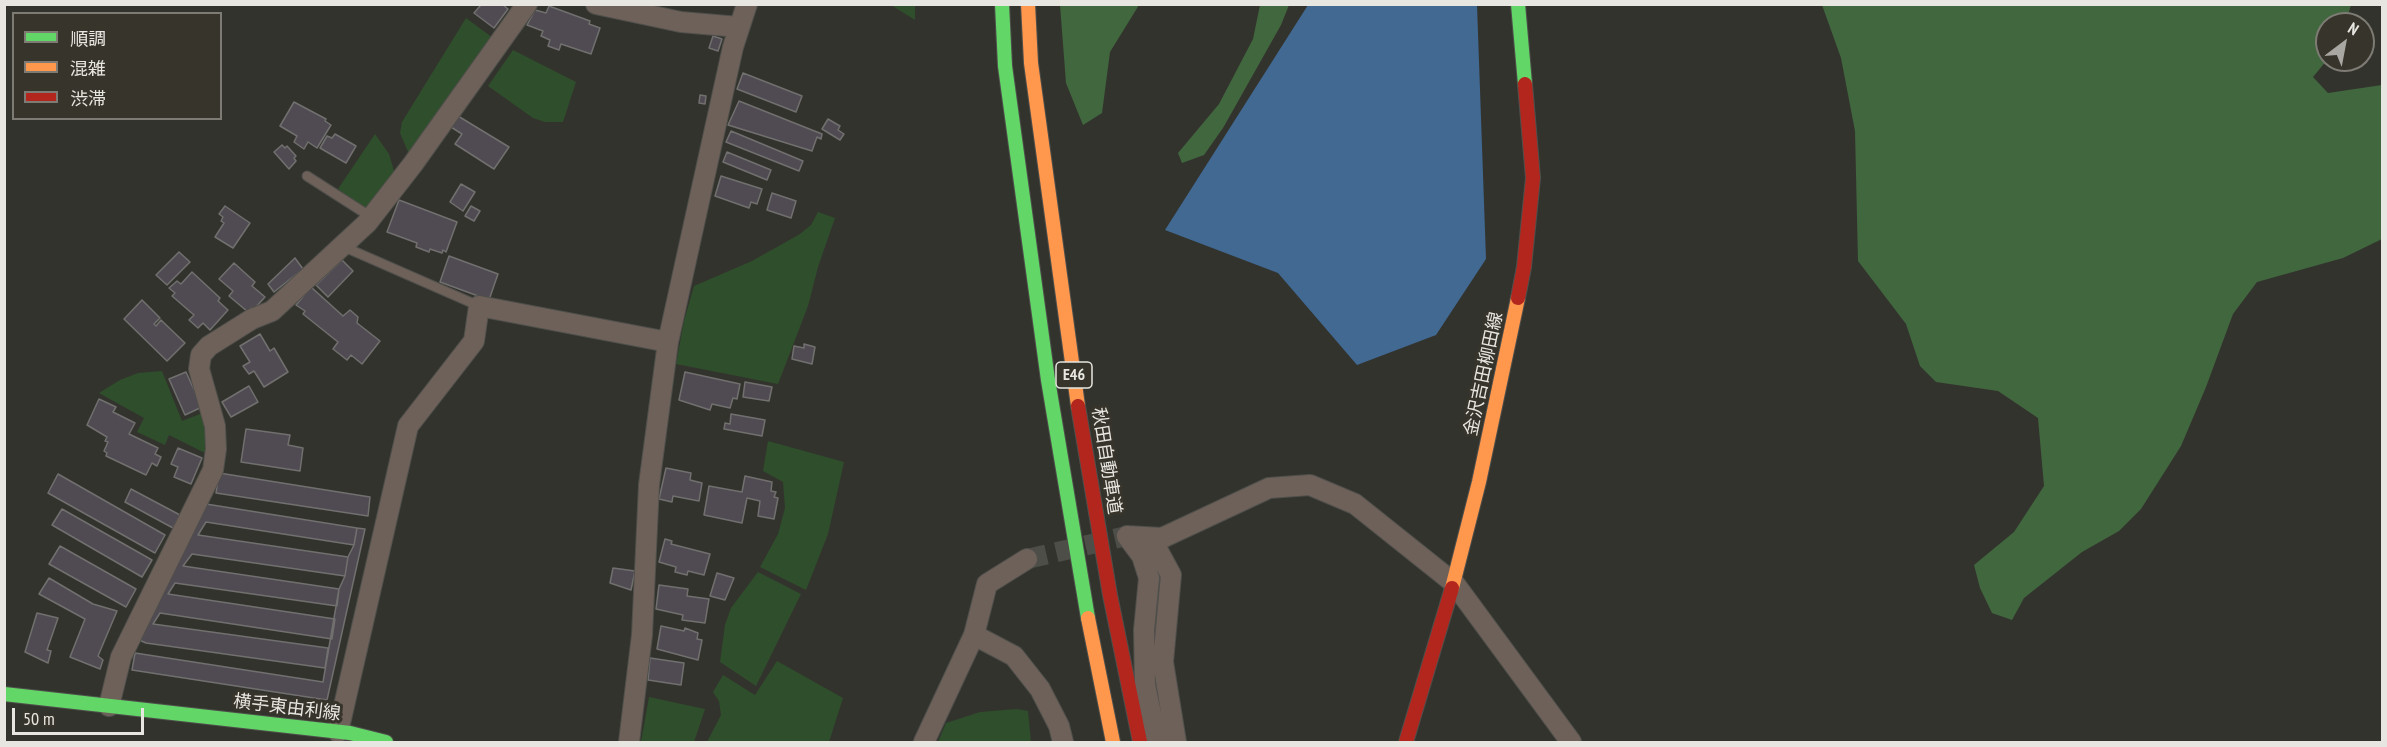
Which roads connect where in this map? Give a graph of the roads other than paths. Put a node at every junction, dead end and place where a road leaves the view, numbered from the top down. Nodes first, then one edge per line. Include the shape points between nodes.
1 (527, 4) edge
2 (596, 4) edge
3 (747, 4) edge
4 (1002, 4) edge
5 (1028, 4) edge
6 (1518, 4) edge
7 (739, 27) junction
8 (308, 176) dead end
9 (371, 217) junction
10 (342, 246) junction
11 (479, 306) junction
12 (668, 342) junction
13 (1151, 538) junction
14 (1027, 559) tunnel mouth
15 (1454, 583) junction
16 (974, 635) junction
17 (4, 694) edge
18 (110, 706) junction
19 (338, 732) junction
20 (386, 742) edge
21 (629, 742) edge
22 (924, 742) edge
23 (1063, 742) edge
24 (1113, 742) edge
25 (1140, 742) edge
26 (1157, 742) edge
27 (1176, 742) edge
28 (1406, 742) edge
29 (1571, 742) edge

1 - 9 street
2 - 7 street via 681,22
3 - 7 street
4 - 24 main road, E46 via 1005,66 1048,380
5 - 25 main road, 秋田自動車道 / E46 via 1031,63 1074,380 1110,595
6 - 15 main road, 金沢吉田柳田線 via 1533,178 1524,267
7 - 12 street
8 - 9 lane
9 - 10 street
10 - 11 lane
10 - 18 street via 272,311 217,340 201,355 199,369 215,426 213,470 121,657
11 - 12 street
11 - 19 street via 474,341 408,426
12 - 21 street via 649,484 642,635
13 - 15 street via 1162,538 1269,488 1310,485 1355,504
13 - 26 street via 1127,536 1142,556 1149,578 1144,630 1145,685
13 - 27 street via 1171,575 1163,662
14 - 16 street via 987,584
15 - 28 main road, 金沢吉田柳田線
15 - 29 street
16 - 22 street
16 - 23 street via 1014,656 1040,689
17 - 18 main road, 横手東由利線
18 - 19 main road, 横手東由利線
19 - 20 main road, 横手東由利線

